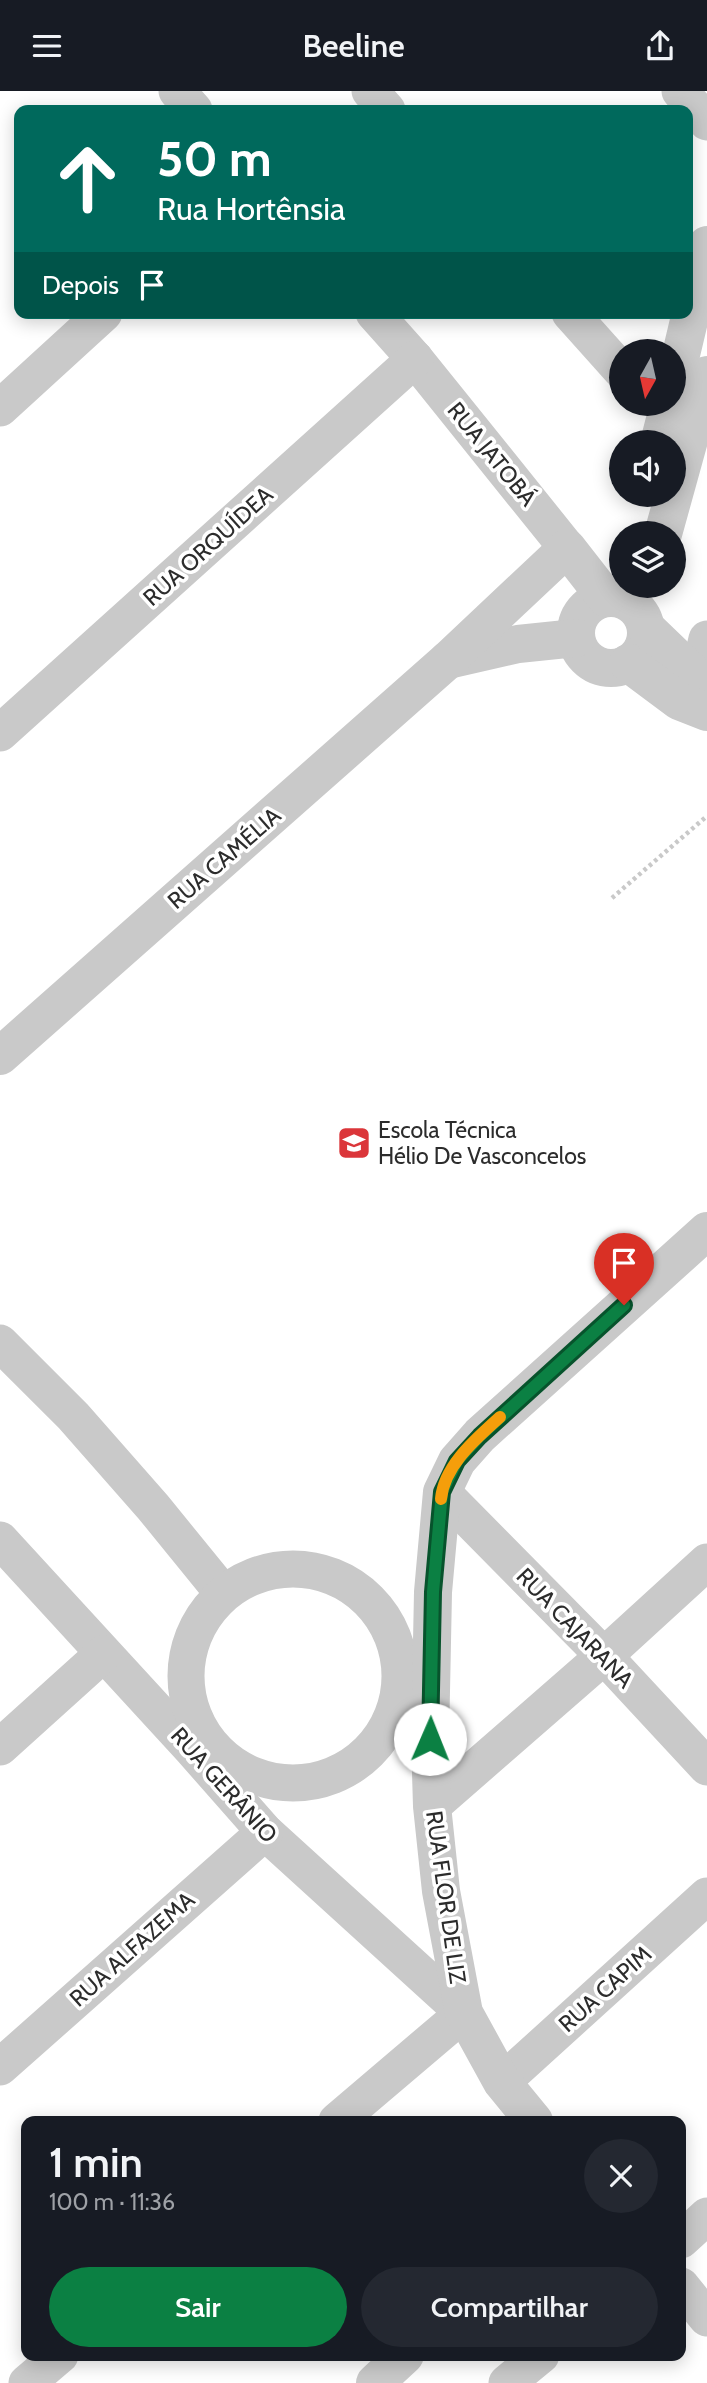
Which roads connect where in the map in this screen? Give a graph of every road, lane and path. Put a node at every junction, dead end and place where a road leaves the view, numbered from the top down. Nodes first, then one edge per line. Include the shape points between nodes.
1 (177, 91) edge
2 (370, 91) edge
3 (680, 91) edge
4 (190, 105) edge
5 (383, 105) edge
6 (692, 105) edge
7 (693, 106) edge
8 (707, 122) edge
9 (707, 245) edge
10 (693, 299) edge
11 (97, 319) edge
12 (379, 319) edge
13 (575, 319) edge
14 (688, 319) edge
15 (683, 339) edge
16 (609, 357) edge
17 (415, 359) junction
18 (707, 375) edge
19 (0, 408) edge
20 (667, 521) edge
21 (567, 548) junction
22 (618, 608) edge
23 (479, 629) junction
24 (707, 639) edge
25 (448, 660) junction
26 (628, 663) junction
27 (704, 693) edge
28 (0, 733) edge
29 (707, 816) edge
30 (612, 898) dead end
31 (0, 1056) edge
32 (707, 1231) edge
33 (0, 1343) edge
34 (442, 1492) junction
35 (0, 1540) edge
36 (707, 1562) edge
37 (223, 1593) junction
38 (103, 1654) junction
39 (604, 1656) junction
40 (416, 1669) junction
41 (197, 1743) junction
42 (0, 1747) edge
43 (707, 1767) edge
44 (432, 1806) junction
45 (265, 1832) junction
46 (707, 1896) edge
47 (464, 2013) junction
48 (0, 2067) edge
49 (502, 2082) junction
50 (343, 2116) edge
51 (530, 2116) edge
52 (707, 2217) edge
53 (686, 2236) edge
54 (686, 2292) edge
55 (707, 2318) edge
56 (53, 2361) edge
57 (399, 2361) edge
58 (534, 2361) edge
59 (27, 2383) edge
60 (375, 2383) edge
61 (507, 2383) edge

1 - 4 street
2 - 5 street
3 - 6 street
7 - 8 street
9 - 10 street
11 - 19 street
12 - 17 street, RUA JATOBÁ
13 - 16 street
14 - 15 street
17 - 21 street, RUA JATOBÁ
17 - 28 street, RUA ORQUÍDEA
18 - 20 street
21 - 22 street, RUA JATOBÁ
21 - 23 street, RUA CAMÉLIA
22 - 23 street
22 - 25 street, RUA CAMÉLIA via 518,644
22 - 26 street via 645,642
22 - 26 street via 580,650 602,667
22 - 27 street, RUA JATOBÁ
23 - 25 street, RUA CAMÉLIA
24 - 27 street
25 - 31 street, RUA CAMÉLIA
26 - 27 street via 679,701
29 - 30 path
32 - 34 street via 480,1436 457,1461
33 - 37 street via 72,1416
34 - 39 street, RUA CAJARANA
34 - 40 street, RUA FLOR DE LIZ via 433,1592
35 - 38 street, RUA GERÂNIO
36 - 39 street
37 - 40 street via 248,1577 277,1569 335,1576 361,1592 381,1613
37 - 41 street via 201,1617 188,1646 184,1678
38 - 41 street, RUA GERÂNIO
38 - 42 street
39 - 43 street, RUA CAJARANA
39 - 44 street
40 - 41 street via 387,1729 368,1753 343,1771 313,1782 283,1783 252,1776
40 - 44 street, RUA FLOR DE LIZ
41 - 45 street, RUA GERÂNIO
44 - 47 street, RUA FLOR DE LIZ via 441,1891
45 - 47 street, RUA GERÂNIO
45 - 48 street, RUA ALFAZEMA
46 - 49 street, RUA CAPIM
47 - 49 street, RUA FLOR DE LIZ
47 - 50 street
49 - 51 street, RUA FLOR DE LIZ
52 - 53 street
54 - 55 street
56 - 59 street
57 - 60 street
58 - 61 street

